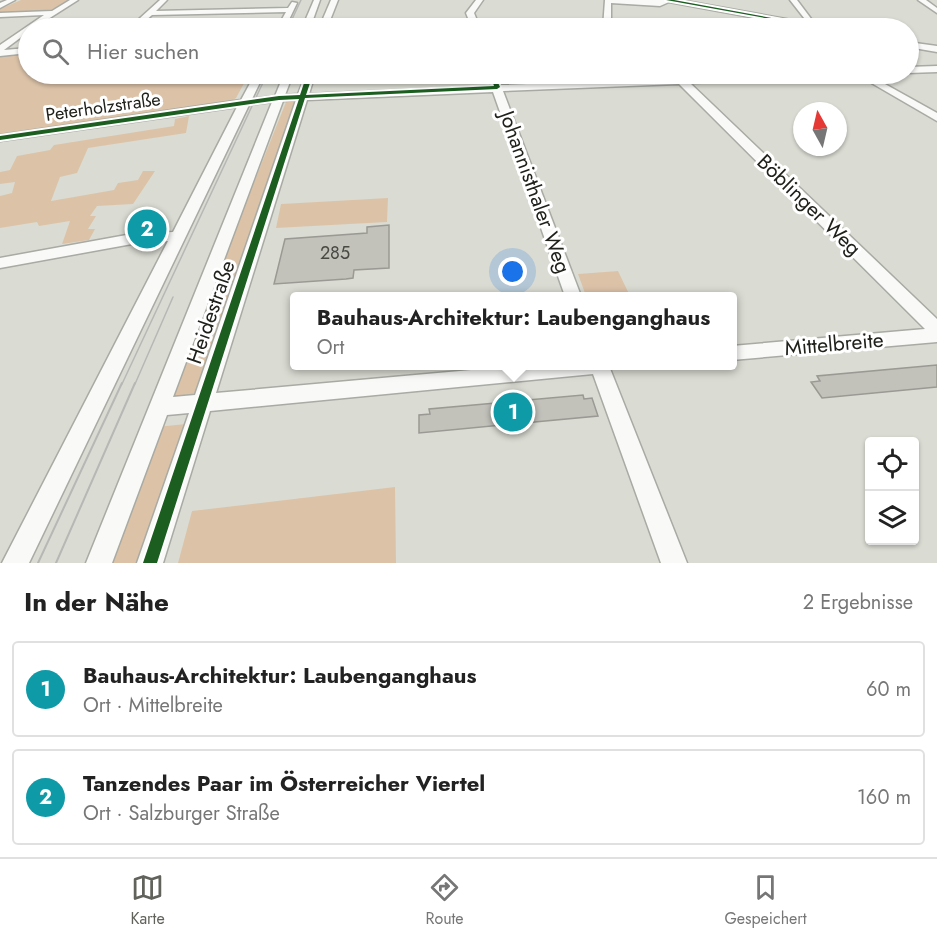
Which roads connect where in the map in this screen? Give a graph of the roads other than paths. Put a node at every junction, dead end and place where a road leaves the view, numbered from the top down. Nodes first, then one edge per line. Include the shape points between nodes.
1 (12, 0) edge
2 (75, 0) edge
3 (164, 0) edge
4 (296, 0) edge
5 (317, 0) edge
6 (335, 0) edge
7 (480, 0) edge
8 (608, 0) edge
9 (668, 0) edge
10 (793, 0) edge
11 (921, 0) edge
12 (0, 6) edge
13 (291, 10) junction
14 (937, 11) edge
15 (53, 13) junction
16 (149, 13) junction
17 (0, 15) edge
18 (46, 18) edge
19 (144, 18) edge
20 (286, 18) edge
21 (310, 18) edge
22 (326, 18) edge
23 (472, 18) edge
24 (607, 18) edge
25 (749, 18) edge
26 (809, 18) edge
27 (18, 36) edge
28 (919, 46) edge
29 (937, 49) edge
30 (0, 51) edge
31 (18, 51) edge
32 (937, 69) edge
33 (919, 70) edge
34 (254, 84) edge
35 (284, 84) edge
36 (306, 84) edge
37 (496, 84) edge
38 (542, 84) edge
39 (685, 84) edge
40 (878, 84) edge
41 (497, 87) junction
42 (302, 96) junction
43 (279, 98) junction
44 (244, 103) junction
45 (937, 118) edge
46 (0, 138) edge
47 (178, 236) junction
48 (0, 263) edge
49 (571, 292) edge
50 (937, 330) edge
51 (937, 335) edge
52 (737, 353) edge
53 (554, 370) edge
54 (599, 370) edge
55 (200, 403) junction
56 (159, 407) junction
57 (15, 563) edge
58 (99, 563) edge
59 (150, 563) edge
60 (674, 563) edge

1 - 12 street
2 - 15 street
3 - 16 street
4 - 13 street
5 - 21 street
6 - 22 street
7 - 23 street via 470,14
8 - 9 street via 660,4
8 - 24 street
9 - 25 street
10 - 26 street
11 - 14 street
13 - 16 street
13 - 20 street
15 - 17 street
15 - 18 street
16 - 19 street
27 - 30 street
28 - 29 street
30 - 31 street
32 - 33 street
34 - 44 street
35 - 43 street, Heidestraße
36 - 42 street, Heidestraße
37 - 41 street, Johannisthaler Weg
38 - 41 street, Peterholzstraße
39 - 50 street, Böblinger Weg
40 - 45 street
41 - 42 street, Peterholzstraße
41 - 49 street, Johannisthaler Weg
42 - 43 street, Peterholzstraße
42 - 55 street, Heidestraße
43 - 44 street, Peterholzstraße
43 - 56 street, Heidestraße
44 - 46 street, Peterholzstraße
44 - 47 street
47 - 48 street via 132,239
47 - 57 street
51 - 52 street, Mittelbreite
53 - 55 street
54 - 60 street
55 - 56 street
55 - 59 street, Heidestraße
56 - 58 street, Heidestraße

